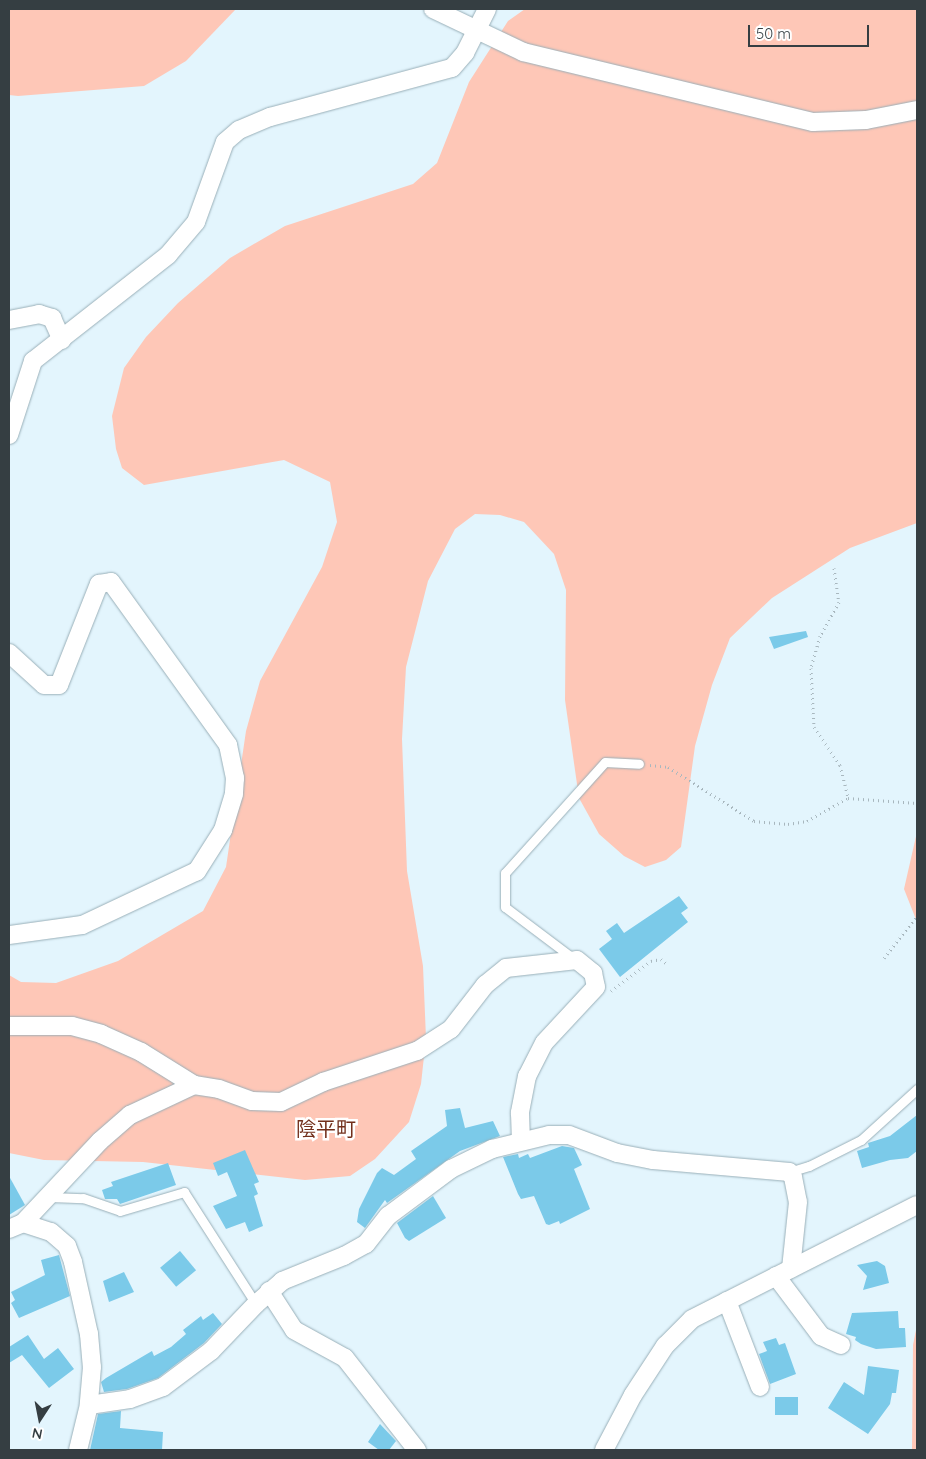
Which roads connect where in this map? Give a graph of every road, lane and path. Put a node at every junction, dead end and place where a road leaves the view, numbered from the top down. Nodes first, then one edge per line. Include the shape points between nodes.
1 (433, 9) edge
2 (487, 9) edge
3 (476, 32) junction
4 (917, 110) edge
5 (9, 320) edge
6 (62, 340) junction
7 (9, 435) edge
8 (834, 568) dead end
9 (9, 653) edge
10 (639, 764) joint
11 (848, 798) junction
12 (917, 803) edge
13 (917, 916) edge
14 (9, 935) edge
15 (884, 958) dead end
16 (576, 960) junction
17 (666, 963) dead end
18 (596, 987) junction
19 (9, 1026) edge
20 (194, 1085) junction
21 (917, 1089) edge
22 (521, 1141) junction
23 (789, 1172) junction
24 (47, 1197) junction
25 (917, 1205) edge
26 (16, 1226) edge
27 (784, 1272) junction
28 (269, 1292) junction
29 (727, 1301) junction
30 (256, 1304) junction
31 (841, 1346) dead end
32 (760, 1387) dead end
33 (89, 1405) junction
34 (78, 1450) edge
35 (416, 1450) edge
36 (604, 1450) edge

1 - 3 street
2 - 3 street
3 - 4 street via 523,52 814,122 866,120
3 - 6 street via 452,68 270,117 239,130 225,142 196,222 168,255
5 - 6 street via 39,314 52,318
6 - 7 street via 33,361
8 - 11 path via 839,602 820,636 811,668 814,727 840,765
9 - 14 street via 44,684 59,685 99,584 112,582 228,745 235,778 234,794 223,830 197,871 82,925
10 - 11 path via 668,767 754,821 788,824 807,821
10 - 16 lane via 605,762 505,873 505,907
11 - 12 path
13 - 15 path
16 - 18 street via 592,973
16 - 20 street via 506,968 485,985 452,1029 417,1051 323,1082 281,1102 252,1101 219,1089
17 - 18 path via 661,959 651,960 612,991
18 - 22 street via 544,1043 527,1076 520,1113
19 - 20 street via 72,1026 101,1034 141,1052
20 - 24 street via 130,1115 100,1141
21 - 23 lane via 861,1140 809,1166
22 - 23 street via 549,1135 569,1136 617,1153 653,1160
22 - 28 street via 492,1149 451,1169 388,1216 366,1244 282,1281
23 - 27 street via 798,1202
24 - 26 street
24 - 30 lane via 83,1198 120,1211 184,1192
25 - 27 street
26 - 33 street via 51,1232 66,1246 73,1262 89,1334 92,1367
27 - 29 street
27 - 31 street via 821,1336
28 - 30 street
28 - 35 street via 294,1330 345,1358
29 - 32 street
29 - 36 street via 692,1319 665,1346 633,1395
30 - 33 street via 211,1350 163,1387 130,1399
33 - 34 street

